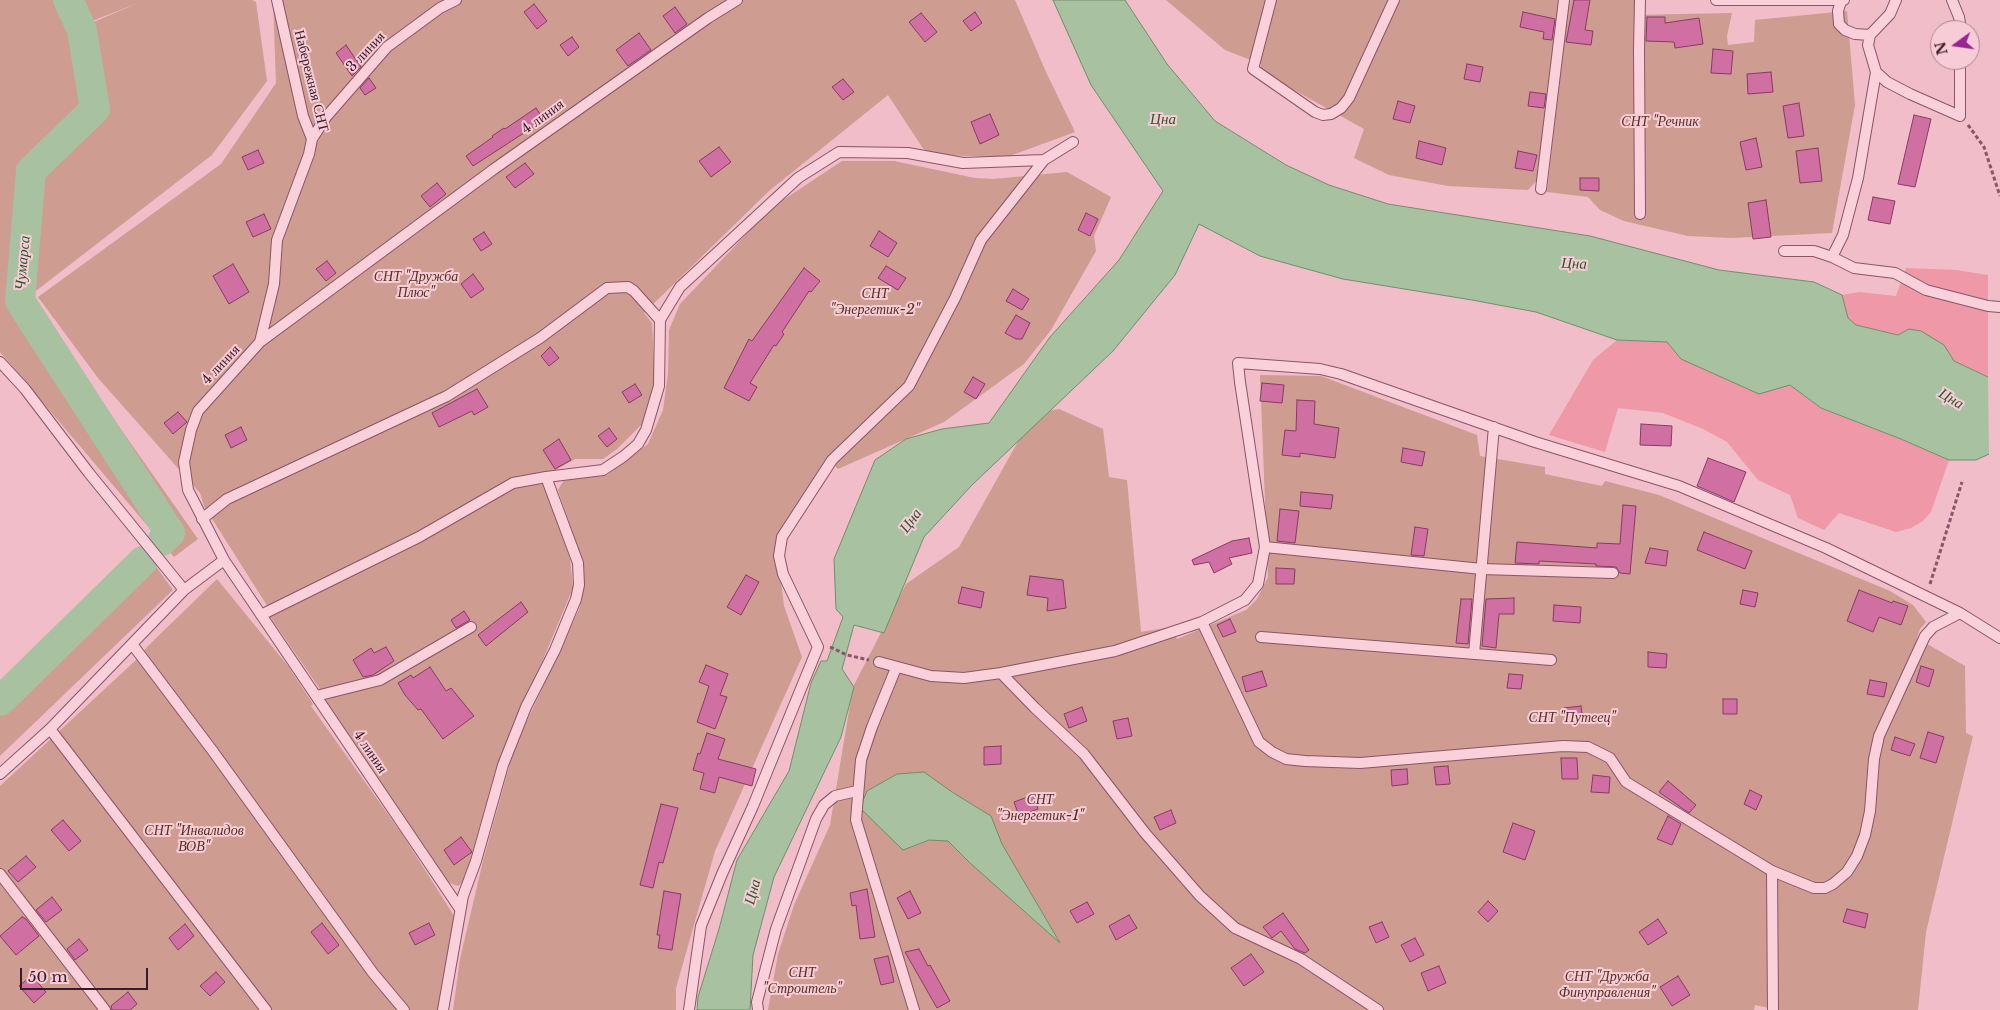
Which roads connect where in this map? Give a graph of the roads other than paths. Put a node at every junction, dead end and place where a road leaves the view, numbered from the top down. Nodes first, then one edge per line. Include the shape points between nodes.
1 (277, 0) edge
2 (456, 0) edge
3 (737, 0) edge
4 (1271, 0) edge
5 (1394, 0) edge
6 (1564, 0) edge
7 (1640, 0) edge
8 (1716, 0) edge
9 (1843, 0) edge
10 (1896, 0) edge
11 (1952, 0) edge
12 (1959, 20) edge
13 (1870, 35) junction
14 (1960, 70) edge
15 (1876, 72) junction
16 (312, 139) junction
17 (1073, 142) dead end
18 (1044, 160) junction
19 (1541, 188) dead end
20 (1640, 214) dead end
21 (1784, 252) dead end
22 (1832, 257) junction
23 (2000, 307) edge
24 (660, 320) junction
25 (260, 342) junction
26 (0, 362) edge
27 (1494, 427) junction
28 (546, 477) junction
29 (202, 519) junction
30 (1265, 547) junction
31 (224, 560) junction
32 (1482, 569) junction
33 (1613, 573) dead end
34 (184, 590) junction
35 (1960, 613) junction
36 (261, 615) junction
37 (1202, 622) junction
38 (471, 627) dead end
39 (1262, 637) dead end
40 (2000, 638) edge
41 (132, 644) junction
42 (1474, 654) junction
43 (1551, 660) dead end
44 (879, 662) road end
45 (896, 668) junction
46 (1001, 673) junction
47 (316, 696) junction
48 (50, 729) junction
49 (0, 774) edge
50 (857, 791) junction
51 (1772, 871) junction
52 (0, 874) edge
53 (460, 909) junction
54 (105, 1010) edge
55 (266, 1010) edge
56 (404, 1010) edge
57 (443, 1010) edge
58 (689, 1010) edge
59 (758, 1010) edge
60 (914, 1010) edge
61 (1378, 1010) edge
62 (1773, 1010) edge

1 - 16 lane, Набережная СНТ via 303,116
2 - 16 lane, 3 линия via 440,8 388,47 326,117
3 - 25 lane, 4 линия via 502,163
4 - 5 lane via 1253,70 1323,115 1341,108 1349,98
6 - 19 lane
7 - 20 lane
8 - 9 lane
9 - 13 lane via 1838,11 1838,24 1855,34
10 - 13 lane via 1890,14
11 - 12 lane
13 - 15 lane via 1868,45
14 - 15 lane via 1960,116 1887,82
15 - 22 lane via 1858,178 1843,235
16 - 25 lane, Набережная СНТ via 277,240 274,284
17 - 18 lane
18 - 24 lane via 963,164 908,152 839,152 798,178 680,287
18 - 58 lane via 981,240 955,298 908,386 832,460 782,537 779,556 783,574 818,647 701,926
21 - 22 lane via 1814,252
22 - 23 lane via 1854,268 1895,273 1926,290
24 - 28 lane via 659,386 646,430 638,444 603,470
24 - 29 lane via 628,287 607,288 540,338 447,396 227,499
25 - 29 lane, 4 линия via 198,411 191,430 184,462 185,475 188,490
26 - 34 lane
27 - 30 lane via 1320,369 1238,364
27 - 32 lane
27 - 35 lane via 1679,486 1826,548
28 - 36 lane via 514,483 419,537
28 - 53 lane via 578,563 579,585 555,650 526,707 503,765
29 - 31 lane, 4 линия
30 - 32 lane
30 - 37 lane via 1261,576 1250,595
31 - 34 lane
31 - 36 lane, 4 линия
32 - 33 lane
32 - 42 lane
34 - 41 lane
35 - 40 lane
35 - 51 lane via 1934,627 1925,636 1879,736 1870,810 1857,856 1847,872 1833,884 1814,888
36 - 47 lane, 4 линия
37 - 46 lane via 1114,651
37 - 51 lane via 1259,742 1286,759 1360,762 1563,746 1588,747 1610,758 1626,782
38 - 47 lane via 380,680
39 - 42 lane
41 - 48 lane
41 - 56 lane via 373,974
42 - 43 lane
44 - 45 lane
45 - 46 lane via 931,676 964,678
45 - 50 lane via 861,760
46 - 61 lane via 1084,754 1145,833 1200,896 1235,928 1302,959
47 - 53 lane, 4 линия
48 - 49 lane
48 - 55 lane
50 - 59 lane via 835,796 824,805 816,819 776,929 757,1002
50 - 60 lane via 856,820
51 - 62 lane
52 - 54 lane
53 - 57 lane

